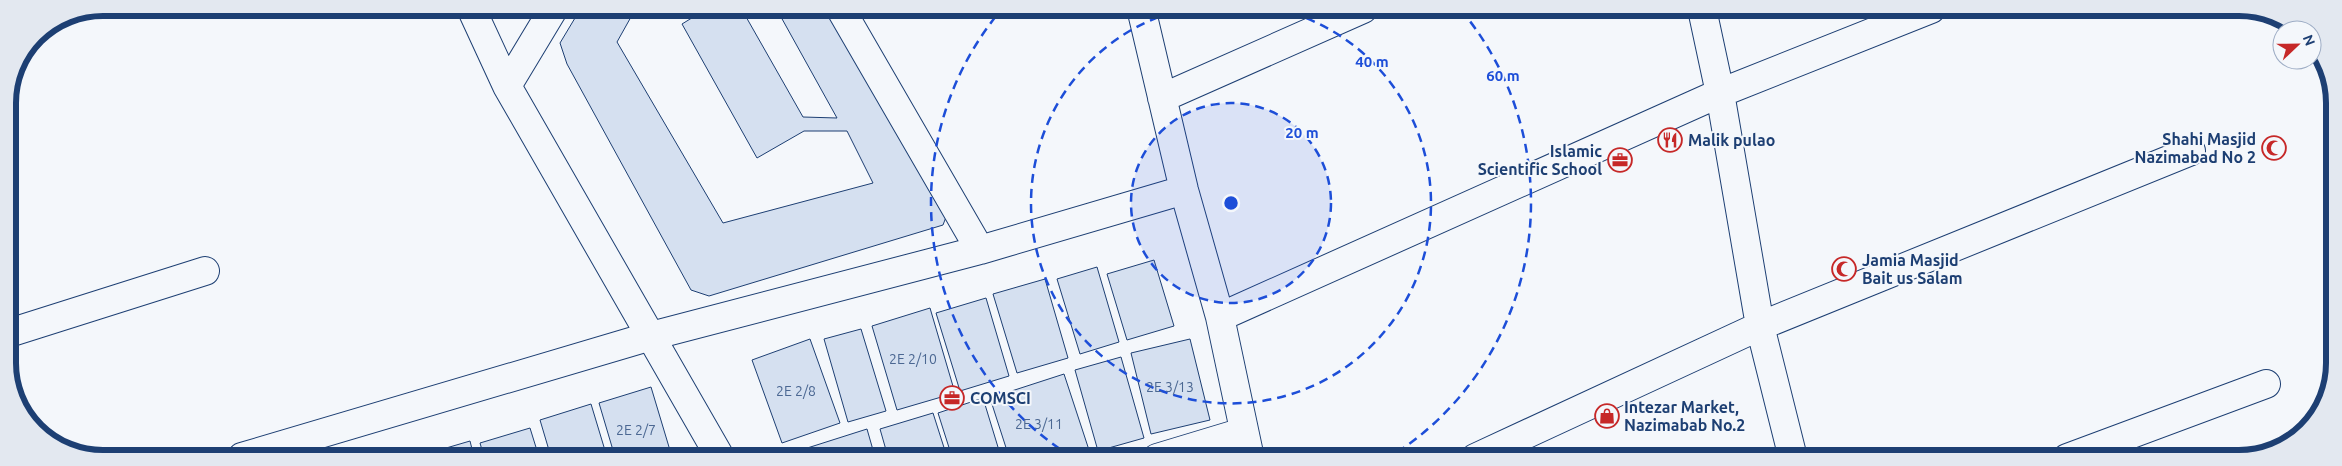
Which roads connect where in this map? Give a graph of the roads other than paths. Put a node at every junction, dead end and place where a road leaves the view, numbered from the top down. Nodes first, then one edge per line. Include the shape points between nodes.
1 (475, 16) edge
2 (549, 16) edge
3 (845, 16) edge
4 (1143, 16) edge
5 (1345, 16) edge
6 (1704, 16) edge
7 (1913, 16) edge
8 (507, 86) junction
9 (1720, 93) junction
10 (1162, 98) junction
11 (2191, 151) dead end
12 (1184, 190) junction
13 (980, 250) junction
14 (205, 271) dead end
15 (1220, 317) junction
16 (1760, 326) junction
17 (16, 331) edge
18 (651, 336) junction
19 (2266, 384) dead end
20 (1246, 445) edge
21 (266, 450) edge
22 (716, 450) edge
23 (1212, 450) edge
24 (1492, 450) edge
25 (1791, 450) edge
26 (2088, 450) edge

1 - 8 street
2 - 8 street
3 - 13 street
4 - 10 street
5 - 10 street
6 - 9 street
7 - 9 street
8 - 18 street
9 - 15 street
9 - 16 street
10 - 12 street
11 - 16 street
12 - 13 street
12 - 15 street
13 - 18 street
14 - 17 street
15 - 20 street
16 - 24 street
16 - 25 street
18 - 21 street
18 - 22 street
19 - 26 street
20 - 23 street

